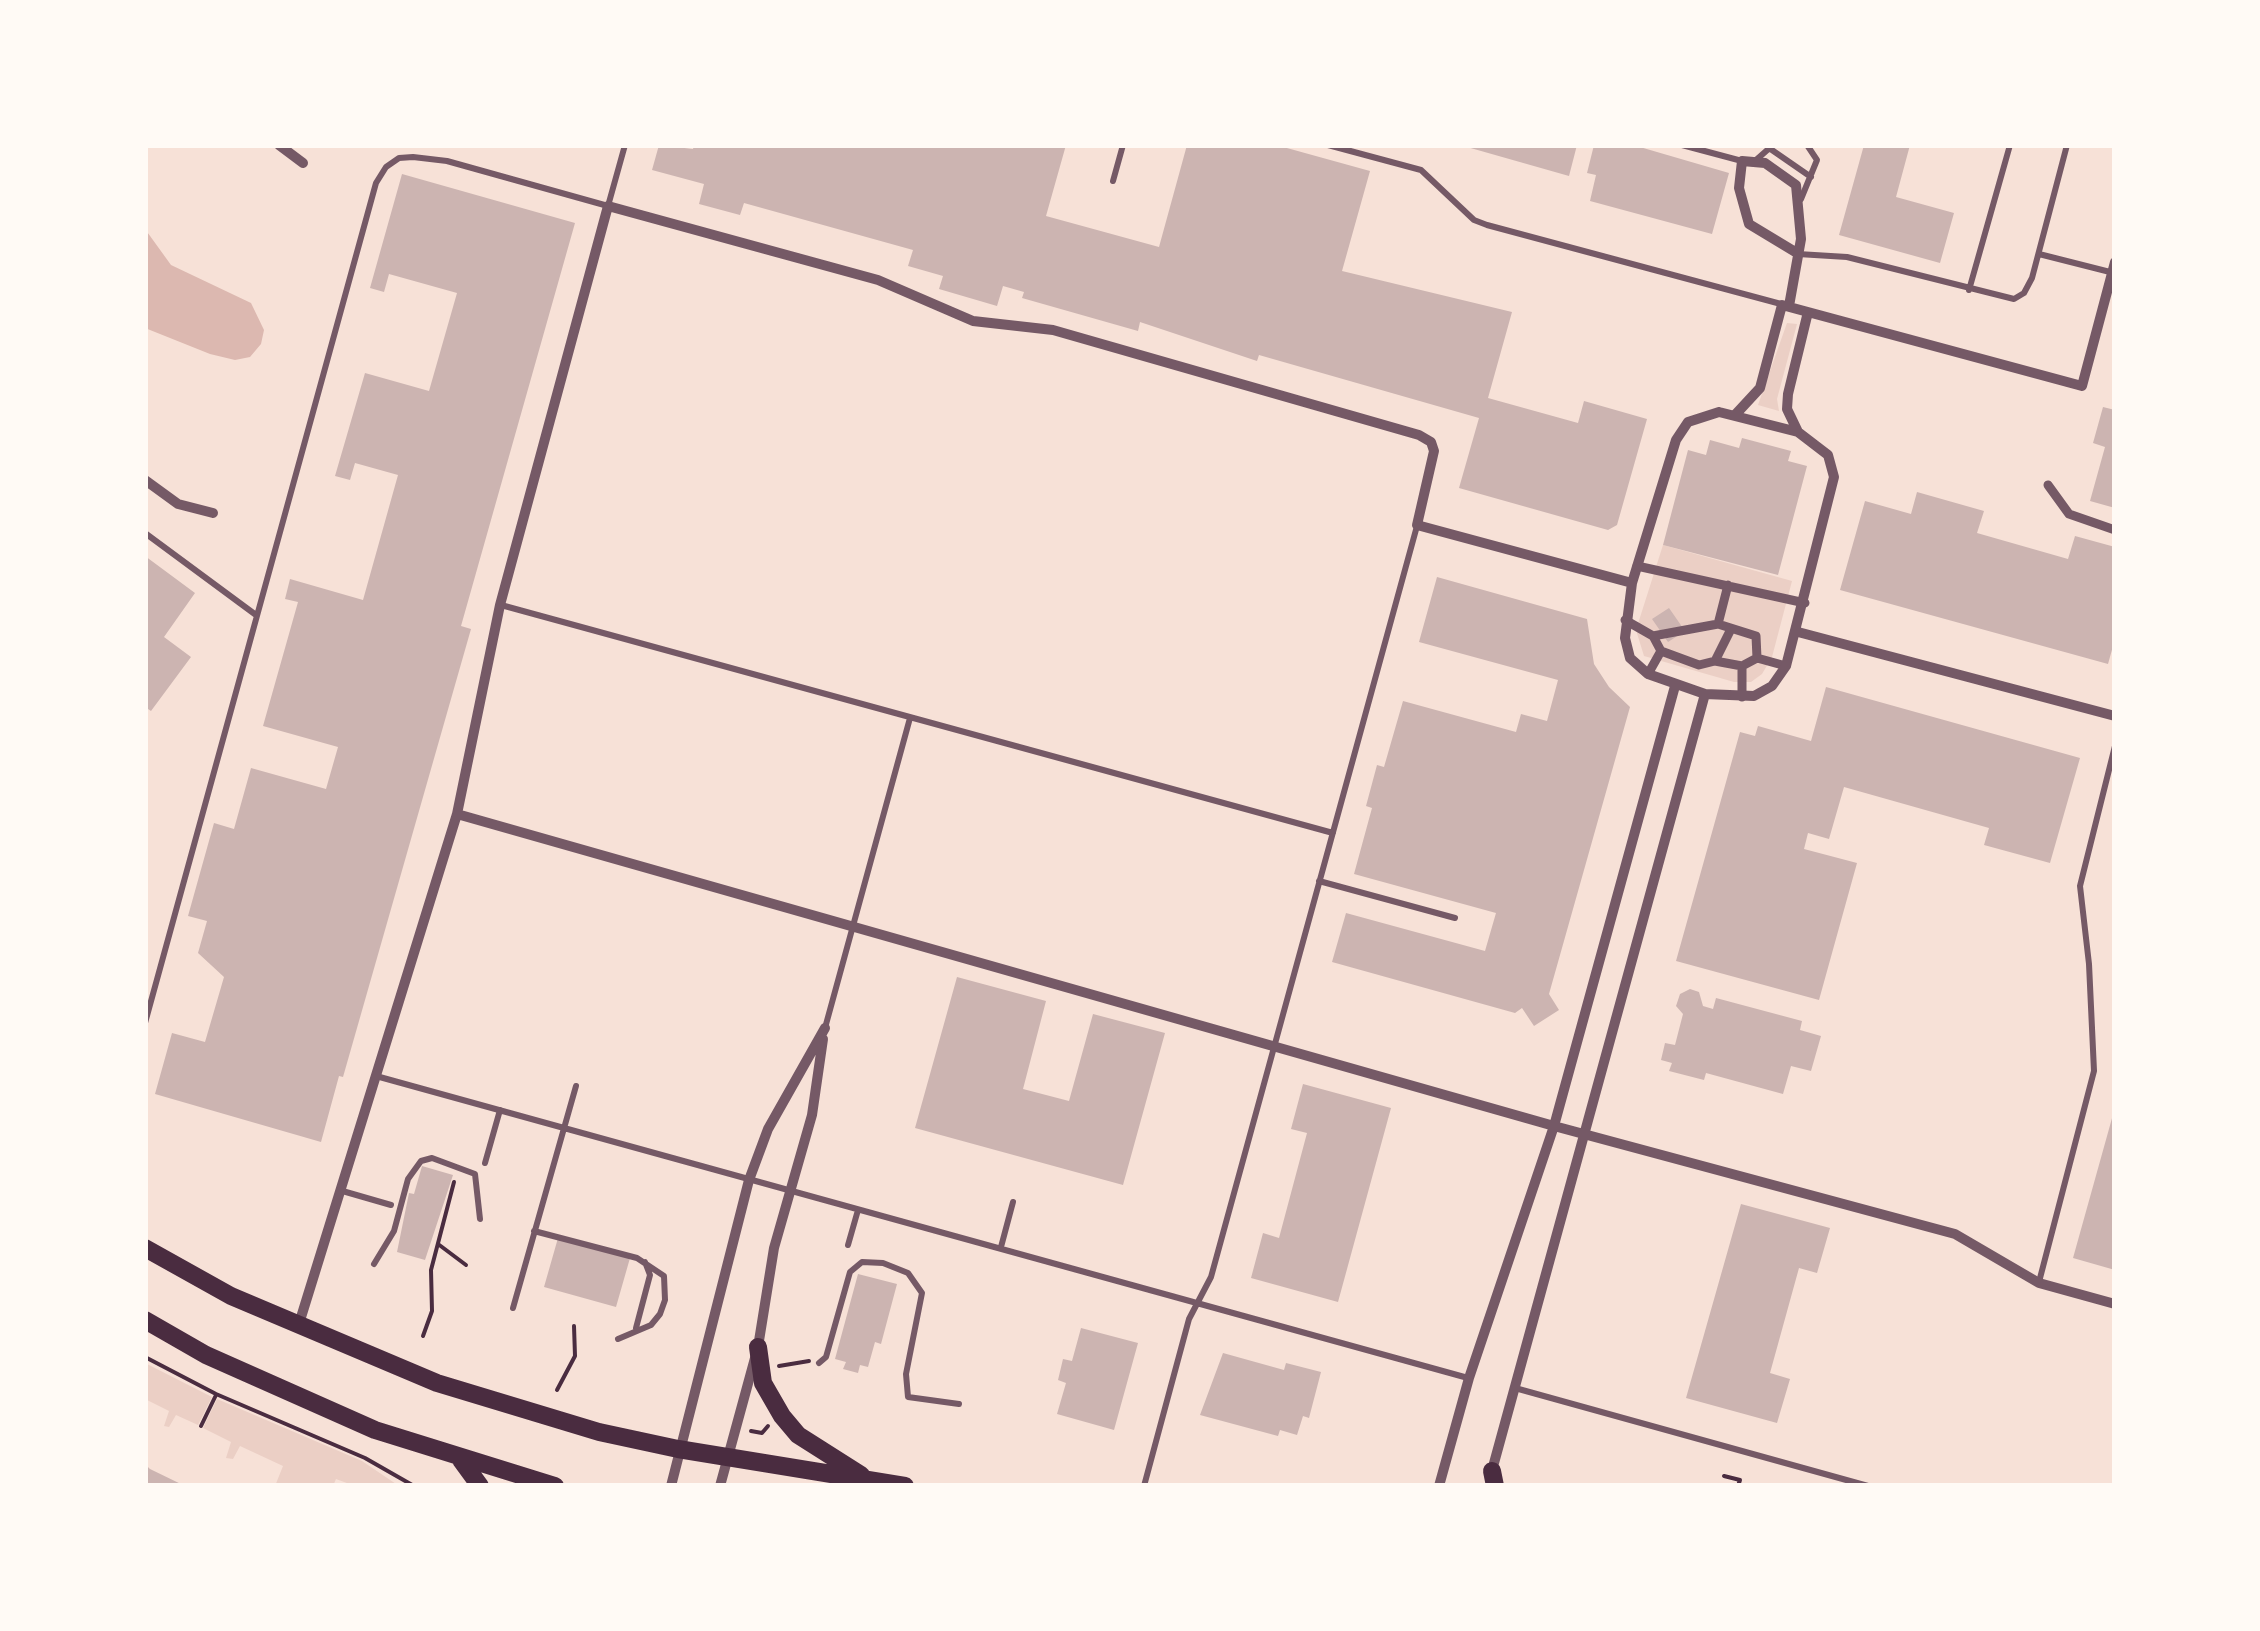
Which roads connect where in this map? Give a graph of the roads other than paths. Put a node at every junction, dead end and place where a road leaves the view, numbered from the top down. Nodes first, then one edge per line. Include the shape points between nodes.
1 (278, 145) edge
2 (625, 145) edge
3 (1123, 145) edge
4 (1328, 145) edge
5 (1682, 145) edge
6 (1807, 145) edge
7 (2010, 145) edge
8 (2067, 145) edge
9 (1771, 146) edge
10 (1748, 162) junction
11 (303, 163) dead end
12 (1811, 177) junction
13 (1113, 181) dead end
14 (1800, 199) junction
15 (608, 206) junction
16 (1797, 254) junction
17 (2038, 254) junction
18 (2114, 269) edge
19 (1968, 290) junction
20 (1786, 306) junction
21 (1808, 312) junction
22 (1734, 416) junction
23 (1798, 432) junction
24 (145, 480) edge
25 (2048, 485) dead end
26 (213, 513) dead end
27 (1417, 525) junction
28 (2115, 530) edge
29 (145, 533) edge
30 (1637, 566) junction
31 (1632, 583) junction
32 (1728, 586) junction
33 (1805, 602) junction
34 (500, 605) junction
35 (256, 615) junction
36 (1624, 620) junction
37 (1718, 624) junction
38 (1730, 631) junction
39 (1798, 632) junction
40 (1653, 636) junction
41 (1660, 652) junction
42 (1757, 658) junction
43 (1714, 661) junction
44 (1742, 666) junction
45 (1786, 666) junction
46 (1648, 674) junction
47 (1675, 686) junction
48 (1705, 694) junction
49 (1742, 697) junction
50 (2115, 716) edge
51 (910, 718) junction
52 (2115, 746) edge
53 (456, 814) junction
54 (1333, 833) junction
55 (1319, 882) junction
56 (1454, 918) dead end
57 (854, 928) junction
58 (145, 1023) edge
59 (825, 1028) junction
60 (1276, 1046) junction
61 (374, 1075) junction
62 (576, 1086) dead end
63 (500, 1110) junction
64 (1554, 1126) junction
65 (565, 1128) junction
66 (1584, 1134) junction
67 (485, 1163) dead end
68 (749, 1180) junction
69 (338, 1190) junction
70 (790, 1192) junction
71 (1013, 1202) dead end
72 (391, 1205) dead end
73 (858, 1210) junction
74 (480, 1219) dead end
75 (534, 1231) junction
76 (848, 1245) dead end
77 (1001, 1247) junction
78 (145, 1248) edge
79 (644, 1261) junction
80 (374, 1264) dead end
81 (2039, 1282) junction
82 (1200, 1300) junction
83 (2115, 1304) edge
84 (512, 1308) dead end
85 (145, 1320) edge
86 (298, 1327) junction
87 (636, 1328) junction
88 (618, 1340) dead end
89 (758, 1347) junction
90 (819, 1363) road end
91 (1469, 1378) junction
92 (1515, 1388) junction
93 (959, 1404) dead end
94 (678, 1449) junction
95 (728, 1458) junction
96 (461, 1460) junction
97 (870, 1480) junction
98 (1492, 1481) edge
99 (1849, 1483) edge
100 (480, 1486) edge
101 (555, 1486) edge
102 (671, 1486) edge
103 (720, 1486) edge
104 (905, 1486) edge
105 (1144, 1486) edge
106 (1439, 1486) edge
107 (1868, 1486) edge

1 - 11 street
2 - 15 lane
3 - 13 lane
4 - 20 lane via 1421,170 1486,225
5 - 10 lane
6 - 12 lane via 1817,160
7 - 19 lane
8 - 17 lane
9 - 10 lane
9 - 12 lane
10 - 14 street via 1780,170 1796,184
10 - 16 street via 1739,188 1749,224
12 - 14 lane
14 - 16 street
15 - 27 street via 878,280 973,321 1054,330 1420,435 1434,451
15 - 34 street
15 - 35 lane via 448,162 413,156 386,167 370,199
16 - 19 lane via 1846,257
16 - 20 street
17 - 18 lane
17 - 19 lane via 2024,294 2014,299
18 - 21 street via 2082,386
20 - 21 street
20 - 22 street via 1760,388
21 - 23 street via 1788,394
22 - 23 street
22 - 30 street via 1706,414 1688,422 1676,440
23 - 33 street via 1828,455 1834,477
24 - 26 street via 178,504
25 - 28 street via 2068,514
27 - 31 street
27 - 54 lane
29 - 35 lane
30 - 31 street
30 - 32 street
31 - 36 street
32 - 33 street
32 - 37 street
33 - 39 street
34 - 51 lane
34 - 53 street
35 - 58 lane
36 - 40 street
36 - 46 street via 1630,658
37 - 38 street
37 - 40 street
38 - 42 street via 1756,636
38 - 43 street
39 - 45 street
39 - 50 street
40 - 41 street
41 - 43 street via 1699,665
41 - 46 street
42 - 44 street
42 - 45 street
43 - 44 street
44 - 49 street
45 - 49 street via 1772,686
46 - 47 street
47 - 48 street
47 - 64 street
48 - 49 street
48 - 66 street
51 - 54 lane
51 - 57 lane
52 - 81 lane via 2080,886 2094,1071
53 - 57 street
53 - 61 street
54 - 55 lane
55 - 56 lane
55 - 60 lane
57 - 59 lane
57 - 60 street
59 - 68 street via 768,1129
59 - 70 street via 812,1115
60 - 64 street
60 - 82 lane
61 - 63 lane
61 - 69 street
62 - 65 lane
63 - 65 lane
63 - 67 lane
64 - 66 street
64 - 91 street
65 - 68 lane
65 - 75 lane
66 - 81 street via 1954,1234
66 - 92 street
68 - 70 lane
68 - 94 street
69 - 72 lane
69 - 86 street
70 - 73 lane
70 - 89 street
71 - 77 lane
73 - 76 lane
73 - 77 lane
74 - 80 lane via 476,1174 432,1158 421,1161
75 - 79 lane
75 - 84 lane
77 - 82 lane
78 - 86 main road
79 - 87 lane via 650,1275
79 - 87 lane via 664,1276 665,1300 651,1325
81 - 83 street
82 - 91 lane
82 - 105 lane via 1189,1319
85 - 96 main road via 287,1393
86 - 94 main road via 436,1383
87 - 88 lane
89 - 95 street
89 - 97 main road via 763,1383 798,1435
90 - 93 lane via 850,1272 870,1261 896,1267 922,1293 906,1374 908,1398
91 - 106 street
92 - 98 street
92 - 99 lane
94 - 95 main road
94 - 102 street
95 - 97 main road
95 - 103 street
96 - 100 main road
96 - 101 main road
97 - 104 main road
99 - 107 lane

